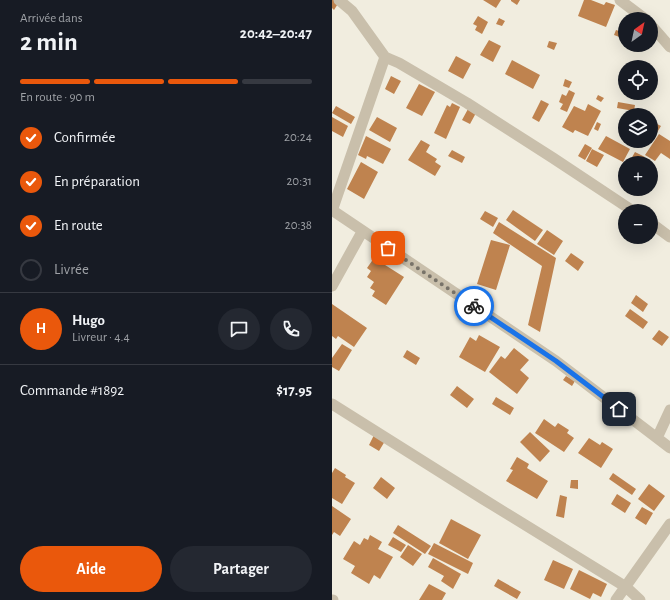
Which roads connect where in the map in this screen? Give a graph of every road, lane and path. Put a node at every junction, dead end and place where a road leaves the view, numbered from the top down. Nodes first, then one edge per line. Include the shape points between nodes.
1 (339, 0) edge
2 (620, 0) edge
3 (636, 12) edge
4 (658, 33) edge
5 (670, 47) edge
6 (385, 57) junction
7 (622, 204) edge
8 (332, 211) edge
9 (658, 228) edge
10 (362, 232) junction
11 (670, 237) edge
12 (332, 286) edge
13 (332, 404) edge
14 (670, 410) edge
15 (657, 438) junction
16 (670, 448) edge
17 (670, 524) edge
18 (626, 587) junction
19 (616, 600) edge
20 (640, 600) edge

1 - 6 street via 352,11
2 - 3 street
4 - 5 street
6 - 7 street via 467,103
6 - 8 street
8 - 10 street
9 - 11 street
10 - 12 street
10 - 15 street via 556,361
13 - 18 street
14 - 15 street
15 - 16 street
17 - 18 street
18 - 19 street
18 - 20 street

